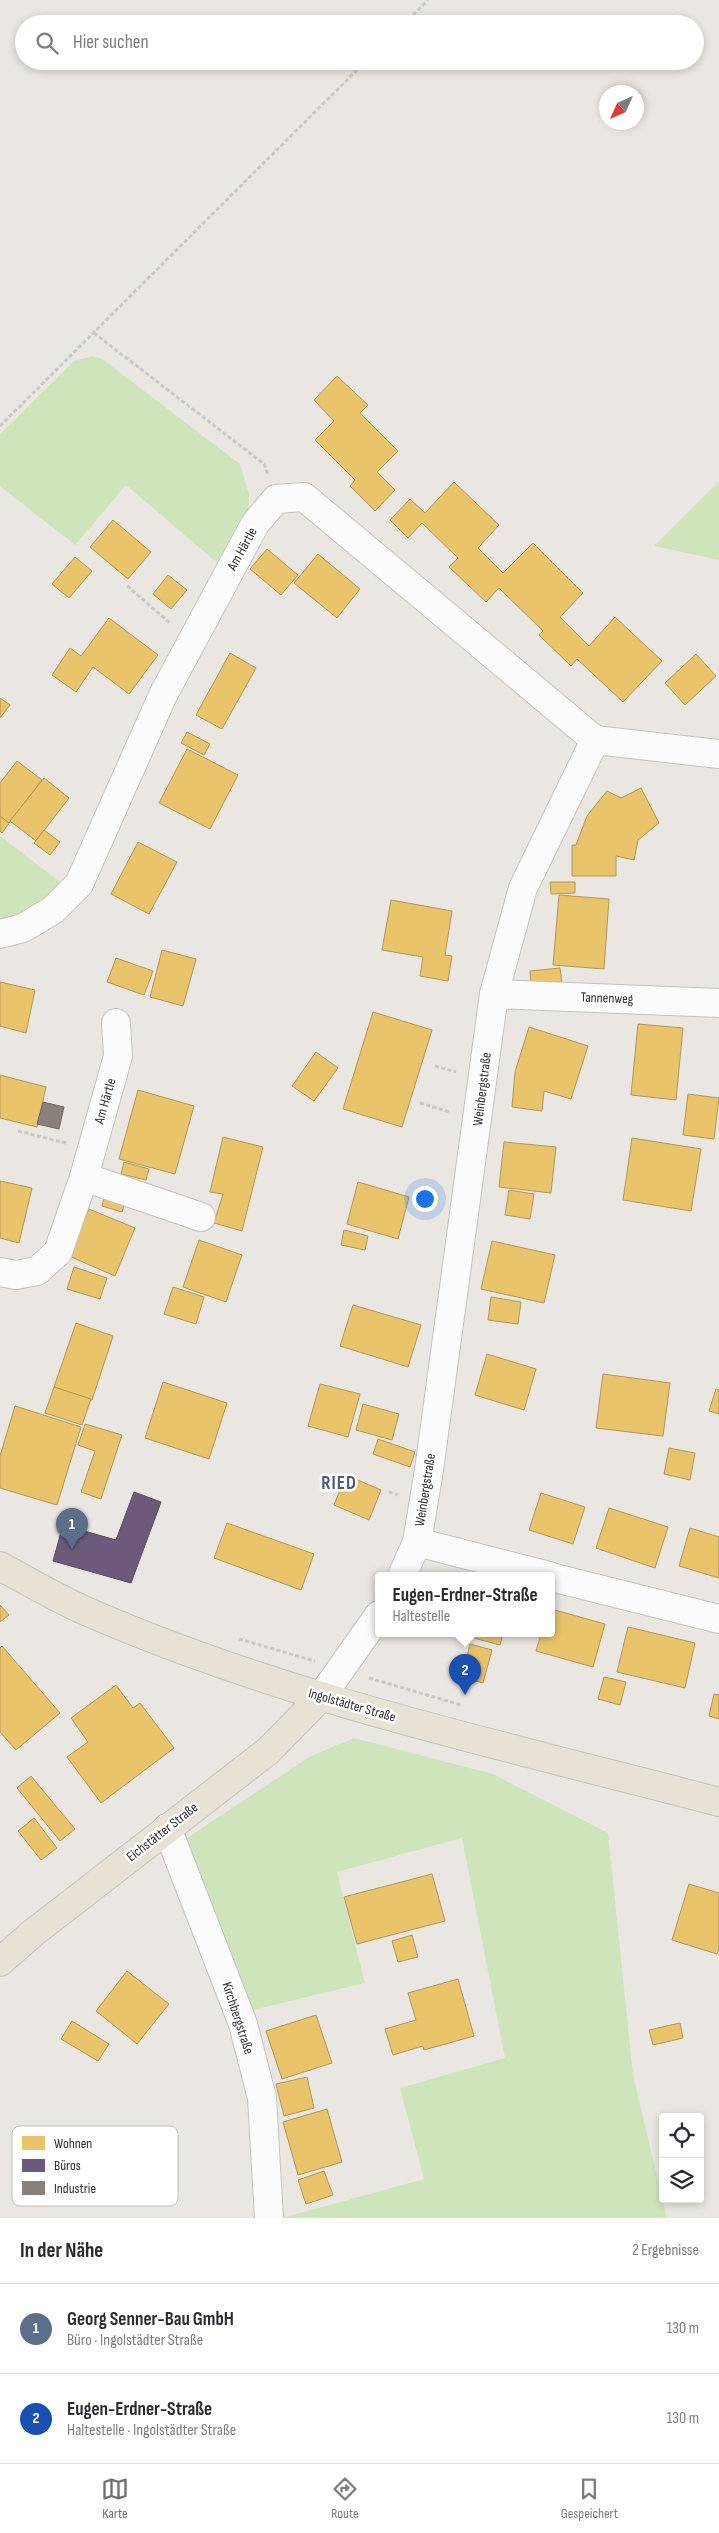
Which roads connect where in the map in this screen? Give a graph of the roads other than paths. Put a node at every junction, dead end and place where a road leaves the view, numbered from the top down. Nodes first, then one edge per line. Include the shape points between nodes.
1 (595, 740) junction
2 (719, 754) edge
3 (0, 934) edge
4 (494, 994) junction
5 (719, 1003) edge
6 (116, 1023) dead end
7 (84, 1177) junction
8 (201, 1217) dead end
9 (0, 1272) edge
10 (417, 1542) junction
11 (0, 1566) edge
12 (404, 1572) edge
13 (534, 1572) edge
14 (555, 1577) edge
15 (719, 1619) edge
16 (375, 1621) edge
17 (321, 1698) junction
18 (719, 1802) edge
19 (168, 1828) junction
20 (0, 1962) edge
21 (269, 2218) edge

1 - 2 street
1 - 3 street, Am Härtle via 304,497 276,499 255,524 163,695 79,884 53,910 23,928
1 - 4 street, Weinbergstraße via 524,888
4 - 5 street, Tannenweg
4 - 10 street, Weinbergstraße
6 - 7 street, Am Härtle via 118,1056
7 - 8 street
7 - 9 street, Am Härtle via 58,1252 38,1271 16,1276
10 - 12 street, Weinbergstraße
10 - 13 street
11 - 17 main road, Ingolstädter Straße via 87,1612
14 - 15 street
16 - 17 street
17 - 18 main road, Ingolstädter Straße
17 - 19 main road, Eichstätter Straße via 268,1751
19 - 20 main road, Eichstätter Straße
19 - 21 street, Kirchbergstraße via 245,2033 262,2098

